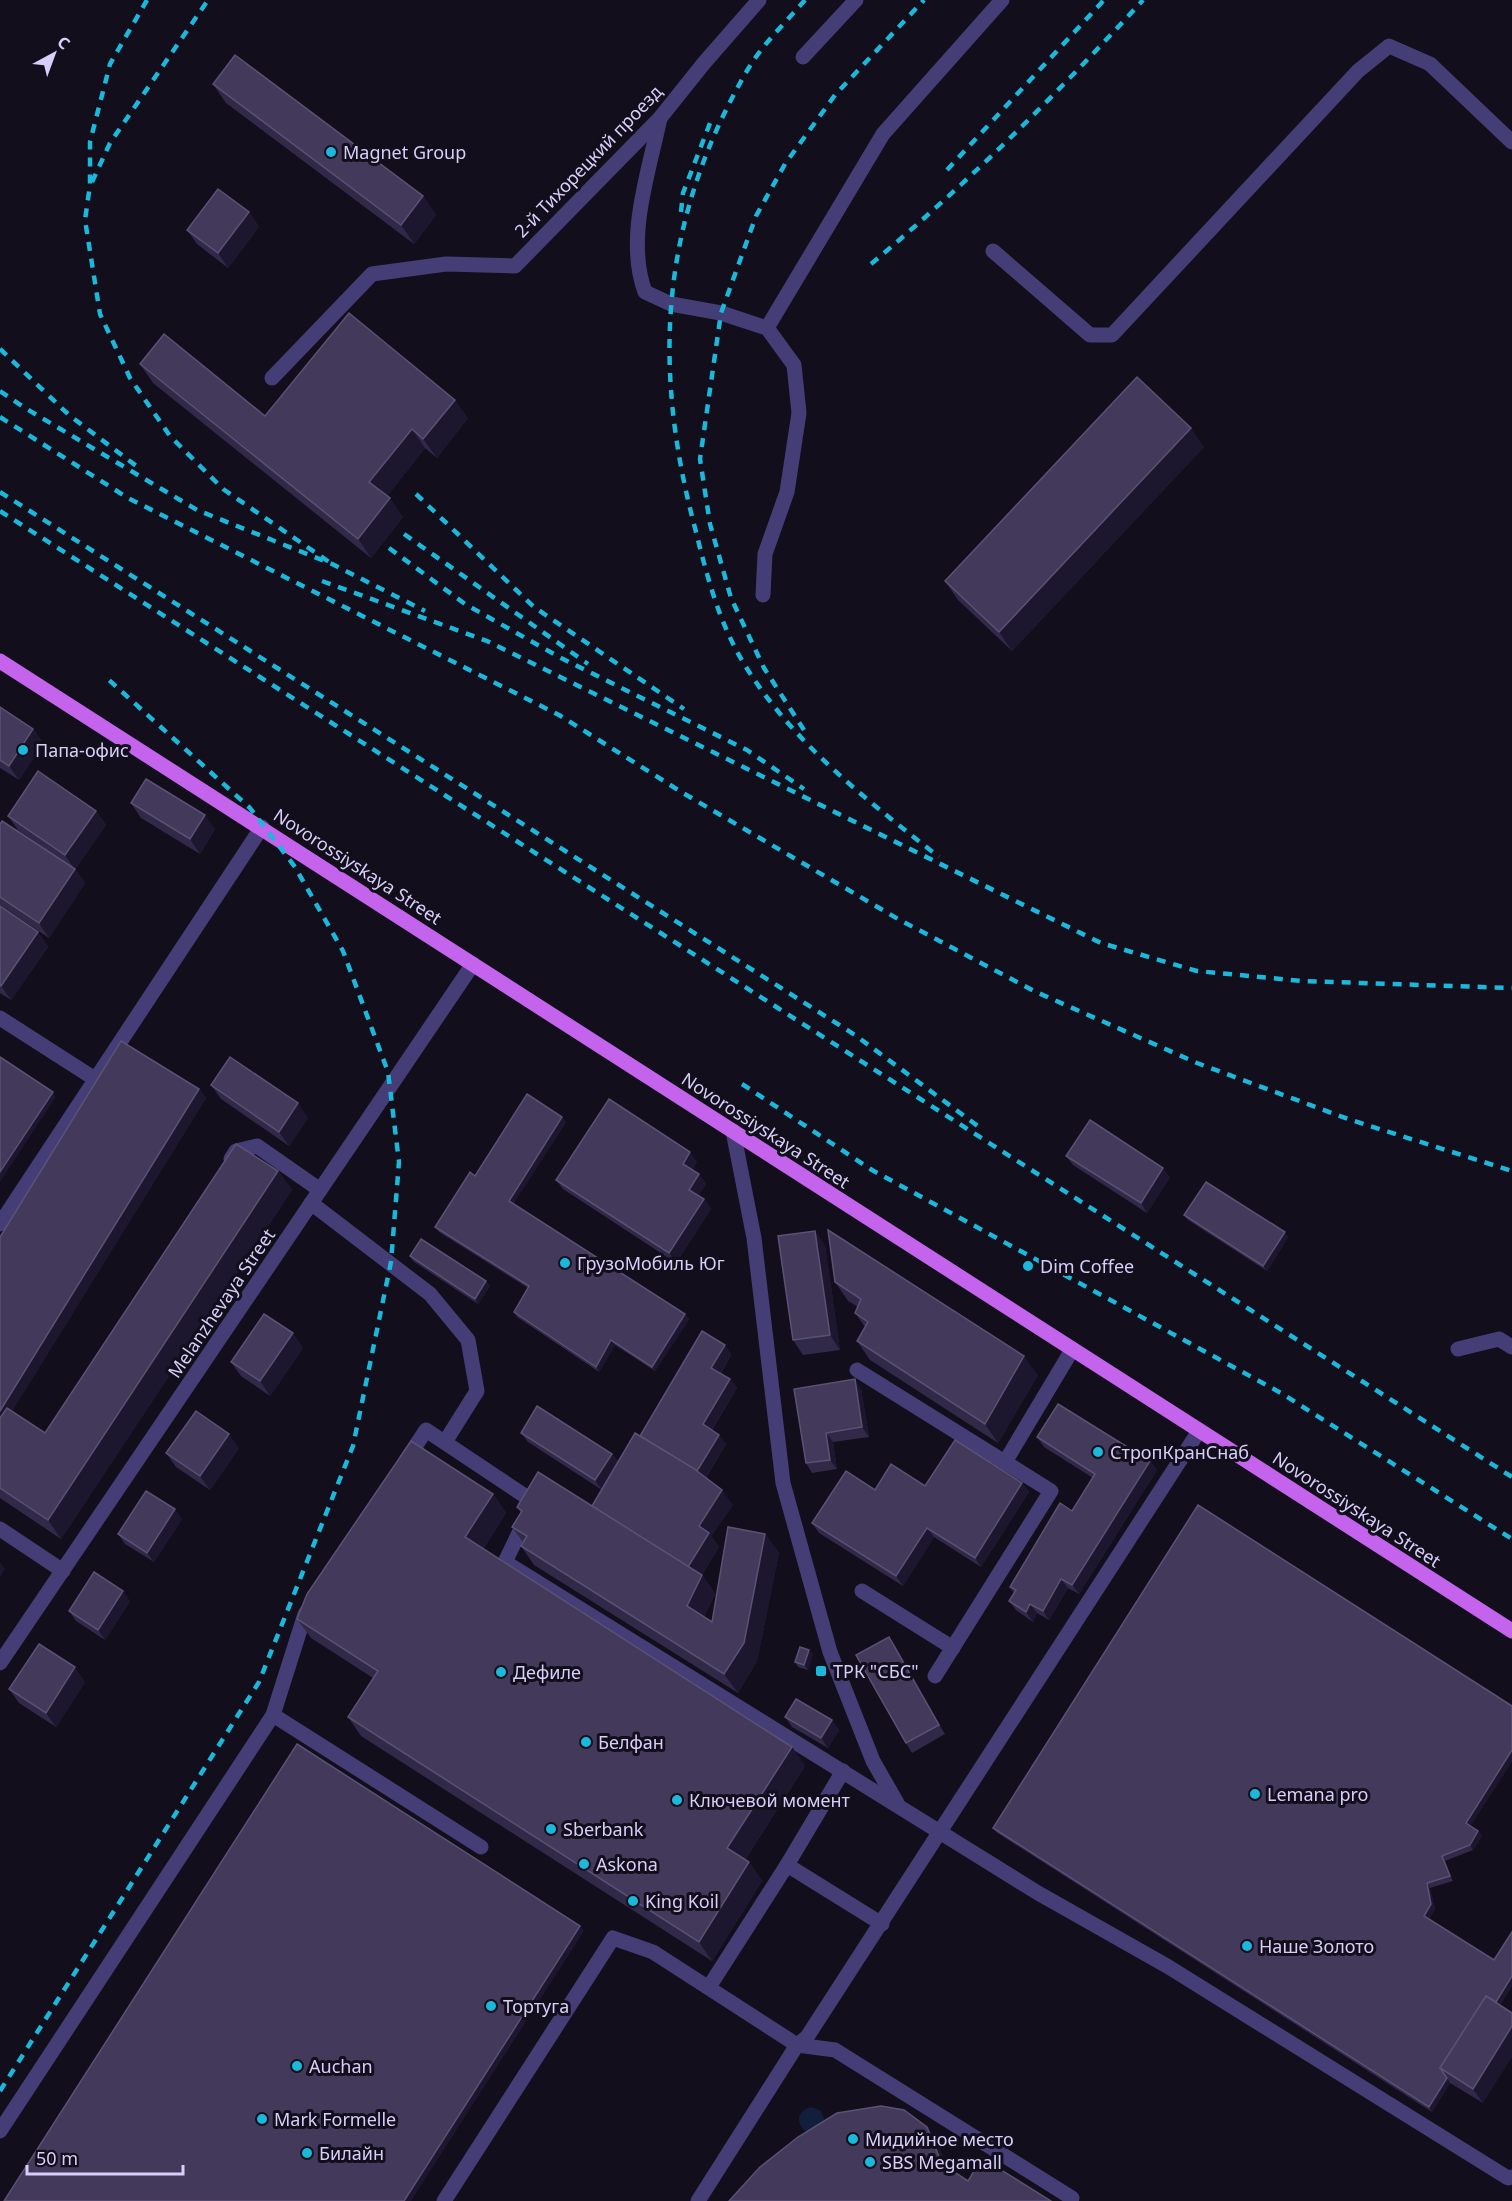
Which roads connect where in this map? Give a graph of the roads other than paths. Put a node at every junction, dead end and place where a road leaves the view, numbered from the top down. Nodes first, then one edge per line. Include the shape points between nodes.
1 (759, 0) edge
2 (856, 0) edge
3 (1002, 0) edge
4 (803, 57) dead end
5 (660, 118) junction
6 (1512, 142) edge
7 (993, 251) dead end
8 (767, 328) junction
9 (272, 378) dead end
10 (763, 595) dead end
11 (0, 661) edge
12 (262, 827) junction
13 (473, 963) junction
14 (0, 1018) edge
15 (95, 1079) junction
16 (733, 1131) junction
17 (224, 1169) edge
18 (320, 1190) junction
19 (311, 1203) junction
20 (0, 1224) edge
21 (1512, 1347) edge
22 (1458, 1349) dead end
23 (1072, 1350) junction
24 (857, 1370) dead end
25 (1199, 1431) junction
26 (445, 1442) junction
27 (1005, 1462) junction
28 (394, 1478) edge
29 (0, 1529) edge
30 (63, 1571) junction
31 (862, 1591) dead end
32 (318, 1595) edge
33 (1512, 1631) edge
34 (953, 1648) junction
35 (0, 1663) edge
36 (935, 1676) dead end
37 (273, 1715) junction
38 (843, 1771) junction
39 (899, 1806) junction
40 (941, 1832) junction
41 (481, 1847) dead end
42 (787, 1865) junction
43 (882, 1924) junction
44 (709, 1987) junction
45 (797, 2045) junction
46 (0, 2131) edge
47 (1512, 2177) edge
48 (1072, 2199) dead end
49 (444, 2201) edge
50 (698, 2201) edge

1 - 5 street, 2-й Тихорецкий проезд
2 - 4 street
3 - 8 street via 883,134
5 - 8 street via 639,220 638,274 645,292 671,304 721,313
5 - 9 street, 2-й Тихорецкий проезд via 515,266 446,264 372,274
6 - 7 street via 1430,64 1389,46 1358,71 1112,335 1090,335
8 - 10 street via 794,365 799,413 787,492 765,554
11 - 12 main road, Novorossiyskaya Street
12 - 13 main road, Novorossiyskaya Street
12 - 15 street
13 - 16 main road, Novorossiyskaya Street
13 - 18 street, Melanzhevaya Street
14 - 15 street
15 - 20 street
16 - 23 main road, Novorossiyskaya Street
16 - 39 street via 753,1238 783,1483 830,1652 873,1761
17 - 18 street via 236,1150 257,1146
18 - 19 street, Melanzhevaya Street
19 - 26 street via 430,1293 468,1340 477,1391
19 - 30 street, Melanzhevaya Street
21 - 22 street via 1499,1339
23 - 25 main road, Novorossiyskaya Street
23 - 27 street
24 - 27 street
25 - 33 main road, Novorossiyskaya Street
25 - 40 street
26 - 28 street via 426,1430
26 - 38 street via 534,1502 505,1562
27 - 34 street via 1051,1491
29 - 30 street
30 - 35 street, Melanzhevaya Street
31 - 34 street
32 - 37 street via 305,1614
34 - 36 street
37 - 41 street
37 - 46 street
38 - 39 street
38 - 42 street
39 - 40 street
40 - 43 street
40 - 47 street via 1186,1978 1410,2119
42 - 43 street
42 - 44 street
43 - 45 street via 807,2037
44 - 45 street
44 - 49 street via 653,1952 613,1938
45 - 48 street via 835,2050
45 - 50 street

